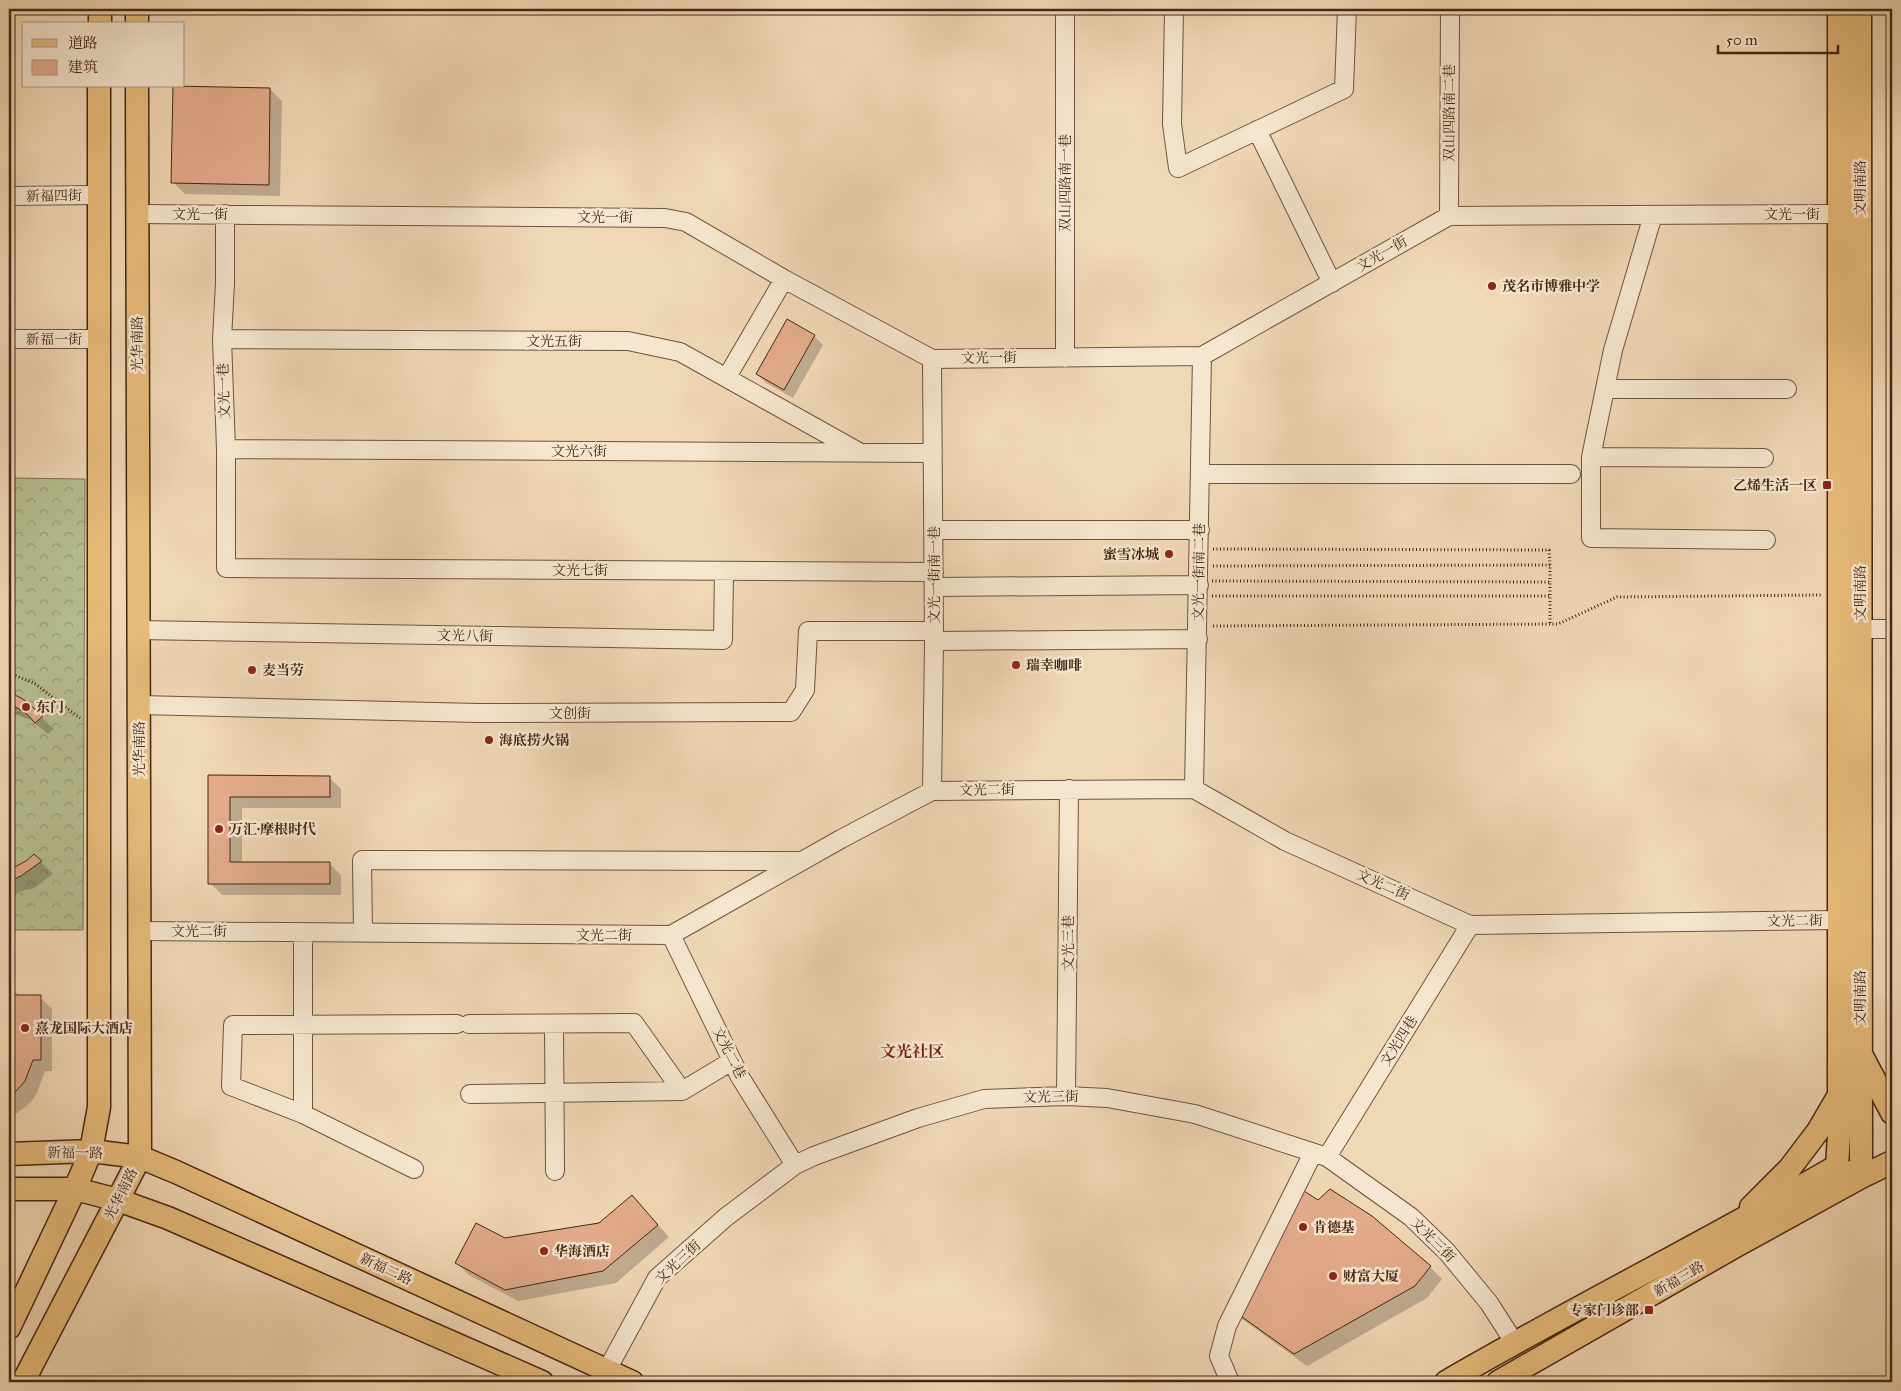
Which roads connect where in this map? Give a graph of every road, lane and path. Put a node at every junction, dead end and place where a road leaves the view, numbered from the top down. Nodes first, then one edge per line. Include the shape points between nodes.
1 (100, 9) edge
2 (137, 9) edge
3 (1065, 9) edge
4 (1174, 9) edge
5 (1347, 9) edge
6 (1450, 9) edge
7 (1840, 9) edge
8 (1860, 9) edge
9 (100, 22) edge
10 (137, 22) edge
11 (99, 88) edge
12 (137, 88) edge
13 (1257, 130) junction
14 (99, 195) junction
15 (9, 196) edge
16 (137, 214) junction
17 (225, 214) junction
18 (1840, 214) junction
19 (1653, 215) junction
20 (1449, 216) junction
21 (784, 279) junction
22 (1332, 283) junction
23 (9, 339) edge
24 (99, 339) junction
25 (222, 339) junction
26 (1202, 356) junction
27 (1066, 358) junction
28 (932, 359) junction
29 (727, 377) junction
30 (1605, 389) junction
31 (1787, 389) dead end
32 (226, 449) junction
33 (860, 453) junction
34 (933, 453) junction
35 (1591, 457) junction
36 (1764, 458) dead end
37 (1201, 474) junction
38 (1571, 474) dead end
39 (933, 530) junction
40 (1200, 530) junction
41 (1766, 540) dead end
42 (1550, 565) junction
43 (226, 568) joint
44 (724, 571) junction
45 (1199, 576) junction
46 (934, 579) junction
47 (1550, 582) junction
48 (1840, 595) junction
49 (1550, 596) junction
50 (1550, 624) junction
51 (1892, 629) edge
52 (138, 630) junction
53 (1860, 630) junction
54 (1204, 632) junction
55 (934, 636) junction
56 (9, 673) edge
57 (139, 705) junction
58 (99, 731) junction
59 (1069, 789) junction
60 (1194, 789) junction
61 (932, 791) junction
62 (802, 861) junction
63 (1840, 920) junction
64 (1470, 925) junction
65 (139, 931) junction
66 (303, 932) junction
67 (363, 933) junction
68 (671, 935) junction
69 (303, 1024) junction
70 (554, 1024) junction
71 (1860, 1052) junction
72 (732, 1061) junction
73 (682, 1092) junction
74 (555, 1093) junction
75 (470, 1094) dead end
76 (1840, 1095) junction
77 (1066, 1096) junction
78 (1892, 1112) edge
79 (303, 1114) junction
80 (91, 1151) junction
81 (9, 1154) edge
82 (1320, 1155) junction
83 (140, 1157) junction
84 (1892, 1162) edge
85 (794, 1166) junction
86 (1838, 1166) junction
87 (414, 1169) dead end
88 (555, 1170) dead end
89 (1861, 1178) junction
90 (9, 1189) edge
91 (75, 1189) junction
92 (118, 1200) junction
93 (1734, 1226) junction
94 (9, 1328) edge
95 (1514, 1342) junction
96 (607, 1370) junction
97 (23, 1382) edge
98 (542, 1382) edge
99 (632, 1382) edge
100 (1230, 1382) edge
101 (1446, 1382) edge
102 (1498, 1382) edge

1 - 9 main road
2 - 10 main road
3 - 27 street, 双山四路南一巷
4 - 13 street via 1172,124 1178,168
5 - 13 street via 1344,90
6 - 20 street, 双山四路南二巷
7 - 18 main road, 文明南路
8 - 53 main road, 文明南路
11 - 14 main road
12 - 16 main road, 光华南路
13 - 22 street
14 - 15 street, 新福四街
14 - 24 main road
16 - 17 street, 文光一街
16 - 52 main road, 光华南路
17 - 21 street, 文光一街 via 665,218 686,222
17 - 25 street, 文光一巷
18 - 19 street, 文光一街
18 - 48 main road, 文明南路
19 - 20 street, 文光一街
19 - 30 street via 1613,350
20 - 22 street, 文光一街
21 - 28 street, 文光一街
21 - 29 street
22 - 26 street, 文光一街
23 - 24 street, 新福一街
24 - 58 main road
25 - 29 street, 文光五街 via 628,341 680,352
25 - 32 street, 文光一巷
26 - 27 street, 文光一街
26 - 37 street, 文光一街南二巷
27 - 28 street, 文光一街
28 - 34 street, 文光一街南一巷
29 - 33 street, 文光五街
30 - 31 street
30 - 35 street
32 - 33 street, 文光六街
32 - 43 street, 文光一巷
33 - 34 street, 文光六街
34 - 39 street, 文光一街南一巷
35 - 36 street
35 - 41 street via 1591,538
37 - 38 street
37 - 40 street, 文光一街南二巷
39 - 40 street
39 - 46 street, 文光一街南一巷
40 - 45 street, 文光一街南二巷
42 - 45 path
42 - 45 path via 1549,550
42 - 47 path
43 - 44 street, 文光七街
44 - 46 street, 文光七街
44 - 52 street, 文光八街 via 723,640
45 - 46 street, 文光七街
45 - 47 path
45 - 49 path
45 - 54 street, 文光一街南二巷
46 - 55 street, 文光一街南一巷
47 - 49 path
48 - 50 path via 1617,597 1558,624
48 - 63 main road, 文明南路
49 - 50 path
50 - 54 path
51 - 53 street
52 - 57 main road, 光华南路
53 - 71 main road, 文明南路
54 - 55 street
54 - 60 street, 文光一街南二巷
55 - 57 street, 文创街 via 808,631 805,690 791,712 478,713
55 - 61 street, 文光一街南一巷
56 - 58 path via 34,683
57 - 65 main road, 光华南路
58 - 80 main road via 99,1107
59 - 60 street, 文光二街
59 - 61 street, 文光二街
59 - 77 street, 文光三巷
60 - 64 street, 文光二街 via 1285,841
61 - 62 street, 文光二街
62 - 67 street via 362,860
62 - 68 street, 文光二街
63 - 64 street, 文光二街
63 - 76 main road, 文明南路
64 - 82 street, 文光四巷
65 - 66 street, 文光二街
65 - 83 main road, 光华南路
66 - 67 street, 文光二街
66 - 69 street
67 - 68 street, 文光二街
68 - 72 street, 文光二巷
69 - 70 street
69 - 79 street
69 - 79 street via 233,1026 231,1086
70 - 73 street via 634,1023
70 - 74 street
71 - 78 main road
71 - 89 main road, 文明南路
72 - 73 street
72 - 85 street, 文光二巷
73 - 74 street
74 - 75 street
74 - 88 street
76 - 86 main road, 文明南路
76 - 93 main road via 1790,1168
77 - 82 street, 文光三街 via 1107,1098 1195,1114
77 - 85 street, 文光三街 via 984,1099 918,1118
79 - 87 street
80 - 81 main road, 新福一路
80 - 83 main road, 新福一路
80 - 91 main road
82 - 95 street, 文光三街 via 1411,1217 1447,1252 1489,1303
82 - 100 street, 文光四巷 via 1227,1326 1219,1356
83 - 92 main road, 光华南路
83 - 96 main road, 新福二路
84 - 89 main road, 新福三路
85 - 96 street, 文光三街 via 726,1217 657,1278
86 - 89 main road
86 - 93 main road
89 - 102 main road, 新福三路
90 - 91 main road
91 - 92 main road
91 - 94 main road
92 - 97 main road, 光华南路
92 - 98 main road via 177,1222
93 - 95 main road
95 - 101 main road
96 - 99 main road, 新福二路

